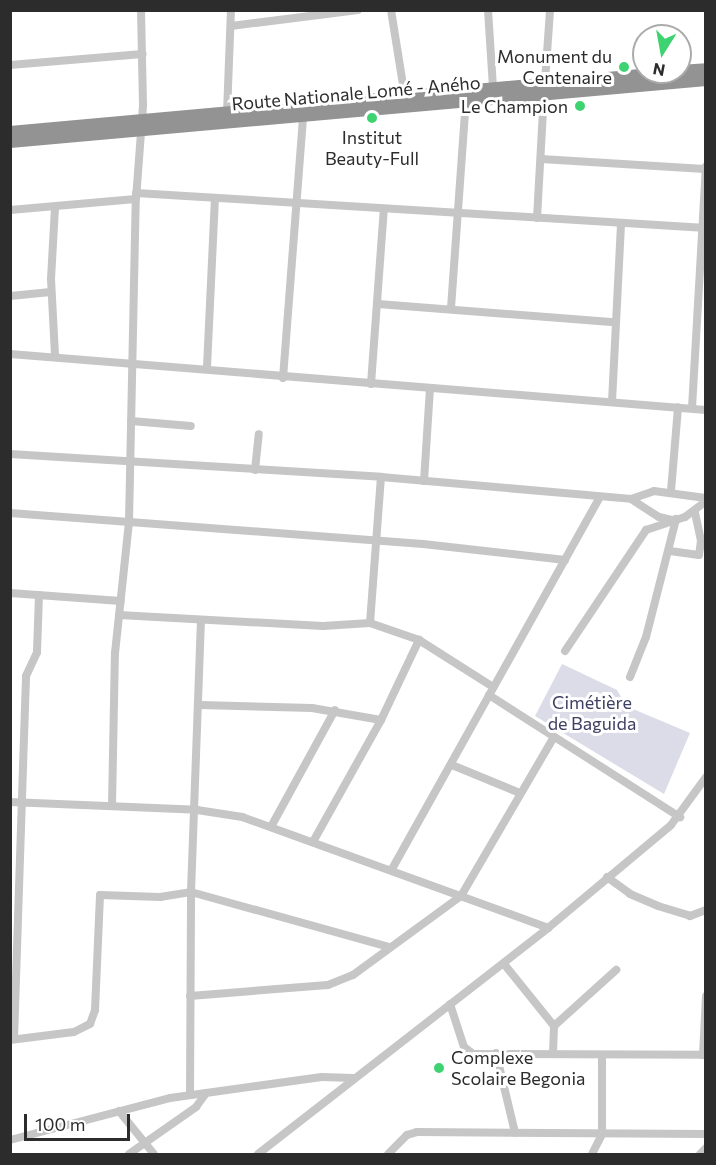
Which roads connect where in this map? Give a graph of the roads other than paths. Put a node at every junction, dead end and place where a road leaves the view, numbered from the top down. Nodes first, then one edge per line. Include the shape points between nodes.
1 (141, 10) edge
2 (231, 10) edge
3 (358, 10) edge
4 (391, 10) edge
5 (488, 10) edge
6 (550, 10) edge
7 (231, 26) junction
8 (143, 54) junction
9 (10, 64) edge
10 (632, 77) edge
11 (705, 80) edge
12 (545, 87) junction
13 (493, 88) junction
14 (405, 97) junction
15 (466, 100) junction
16 (227, 113) junction
17 (303, 117) junction
18 (141, 127) junction
19 (10, 132) edge
20 (10, 142) edge
21 (541, 159) junction
22 (705, 168) edge
23 (136, 196) junction
24 (215, 198) junction
25 (297, 202) junction
26 (55, 208) junction
27 (384, 208) junction
28 (10, 210) edge
29 (457, 213) junction
30 (537, 218) junction
31 (621, 224) junction
32 (704, 228) edge
33 (51, 292) junction
34 (10, 296) edge
35 (378, 304) junction
36 (451, 308) junction
37 (614, 322) junction
38 (10, 354) edge
39 (55, 355) junction
40 (132, 361) junction
41 (207, 367) junction
42 (283, 378) junction
43 (371, 384) junction
44 (430, 389) junction
45 (612, 402) junction
46 (678, 407) junction
47 (692, 408) junction
48 (705, 410) edge
49 (131, 421) junction
50 (191, 426) dead end
51 (259, 434) dead end
52 (10, 454) edge
53 (130, 461) junction
54 (255, 470) junction
55 (381, 477) junction
56 (424, 481) junction
57 (671, 491) junction
58 (600, 497) junction
59 (631, 499) junction
60 (705, 499) edge
61 (695, 512) junction
62 (10, 513) edge
63 (674, 519) junction
64 (129, 522) junction
65 (376, 541) junction
66 (670, 551) junction
67 (565, 560) junction
68 (10, 593) edge
69 (39, 595) junction
70 (121, 601) junction
71 (119, 615) junction
72 (201, 621) junction
73 (370, 623) junction
74 (419, 640) junction
75 (565, 651) dead end
76 (630, 677) dead end
77 (491, 691) junction
78 (200, 705) junction
79 (335, 710) junction
80 (381, 720) junction
81 (554, 737) junction
82 (452, 765) junction
83 (705, 777) edge
84 (520, 793) junction
85 (10, 802) edge
86 (22, 802) junction
87 (112, 806) junction
88 (197, 810) junction
89 (680, 817) junction
90 (272, 825) junction
91 (314, 840) junction
92 (392, 869) junction
93 (607, 877) junction
94 (191, 892) junction
95 (461, 896) junction
96 (705, 910) edge
97 (548, 928) junction
98 (389, 947) junction
99 (504, 964) junction
100 (616, 970) dead end
101 (190, 996) junction
102 (705, 996) edge
103 (450, 1004) junction
104 (554, 1026) junction
105 (12, 1039) edge
106 (496, 1053) junction
107 (553, 1054) junction
108 (602, 1055) junction
109 (704, 1055) edge
110 (353, 1078) junction
111 (206, 1093) junction
112 (189, 1095) junction
113 (119, 1111) junction
114 (515, 1133) junction
115 (602, 1134) junction
116 (705, 1134) edge
117 (10, 1140) edge
118 (145, 1143) junction
119 (705, 1148) edge
120 (129, 1155) edge
121 (154, 1155) edge
122 (258, 1155) edge
123 (388, 1155) edge
124 (592, 1155) edge
125 (700, 1155) edge

1 - 8 street
2 - 7 street
3 - 7 street
4 - 14 street
5 - 13 street
6 - 12 street
7 - 16 street
8 - 9 street
8 - 18 street
10 - 12 highway, Route Nationale Lomé - Aného
11 - 12 highway, Route Nationale Lomé - Aného
12 - 13 highway, Route Nationale Lomé - Aného
12 - 15 highway, Route Nationale Lomé - Aného
12 - 21 street
13 - 14 highway, Route Nationale Lomé - Aného
14 - 16 highway, Route Nationale Lomé - Aného
15 - 17 highway, Route Nationale Lomé - Aného
15 - 29 street
16 - 18 highway, Route Nationale Lomé - Aného
17 - 18 highway, Route Nationale Lomé - Aného
17 - 25 street
18 - 19 highway, Route Nationale Lomé - Aného
18 - 20 highway, Route Nationale Lomé - Aného
18 - 23 street
21 - 22 street
21 - 30 street
22 - 32 street
23 - 24 street
23 - 26 street
23 - 40 street
24 - 25 street
24 - 41 street
25 - 27 street
25 - 42 street
26 - 28 street
26 - 33 street
27 - 29 street
27 - 35 street
29 - 30 street
29 - 36 street
30 - 31 street
31 - 32 street
31 - 37 street
32 - 47 street
33 - 34 street
33 - 39 street
35 - 36 street
35 - 43 street
36 - 37 street
37 - 45 street
38 - 39 street
39 - 40 street
40 - 41 street
40 - 49 street
41 - 42 street
42 - 43 street
43 - 44 street
44 - 45 street
44 - 56 street
45 - 46 street
46 - 47 street
46 - 57 street
47 - 48 street
49 - 50 street
49 - 53 street
51 - 54 street
52 - 53 street
53 - 54 street
53 - 64 street
54 - 55 street
55 - 56 street
55 - 65 street
56 - 58 street
57 - 59 street via 641,493
57 - 60 street
58 - 59 street
58 - 67 street
59 - 63 street via 659,517
60 - 61 street
61 - 63 street
61 - 66 street via 701,541 699,555
62 - 64 street
63 - 66 street
63 - 75 street via 646,530
64 - 65 street
64 - 70 street
65 - 67 street
65 - 73 street
66 - 76 street via 646,638
67 - 77 street
68 - 69 street
69 - 70 street
69 - 86 street via 37,652 26,676
70 - 71 street
71 - 72 street
71 - 87 street via 112,710
72 - 73 street via 323,626
72 - 78 street
73 - 74 street
74 - 77 street
74 - 80 street
77 - 81 street
77 - 82 street
78 - 79 street
78 - 88 street
79 - 80 street
79 - 90 street
80 - 91 street
81 - 84 street
81 - 89 street
82 - 84 street
82 - 92 street
83 - 89 street
84 - 95 street
85 - 86 street
86 - 87 street
86 - 105 street
87 - 88 street
88 - 90 street
88 - 94 street
89 - 93 street
90 - 91 street
91 - 92 street
92 - 95 street
93 - 96 street via 630,894 658,906 690,916
93 - 97 street
94 - 98 street
94 - 101 street
94 - 105 street via 160,897 100,895 95,1010 90,1024 74,1032
95 - 97 street
95 - 98 street
97 - 99 street
98 - 101 street via 341,982
99 - 103 street
99 - 104 street
100 - 104 street
101 - 112 street
102 - 109 street
103 - 106 street via 467,1052
103 - 110 street
104 - 107 street
106 - 107 street
106 - 114 street
107 - 108 street
108 - 109 street
108 - 115 street
110 - 111 street via 322,1077
110 - 122 street
111 - 112 street
111 - 118 street via 196,1107
112 - 113 street
113 - 117 street
113 - 118 street
114 - 115 street
114 - 123 street via 417,1132 407,1135
115 - 116 street
115 - 124 street
118 - 120 street
118 - 121 street
119 - 125 street

